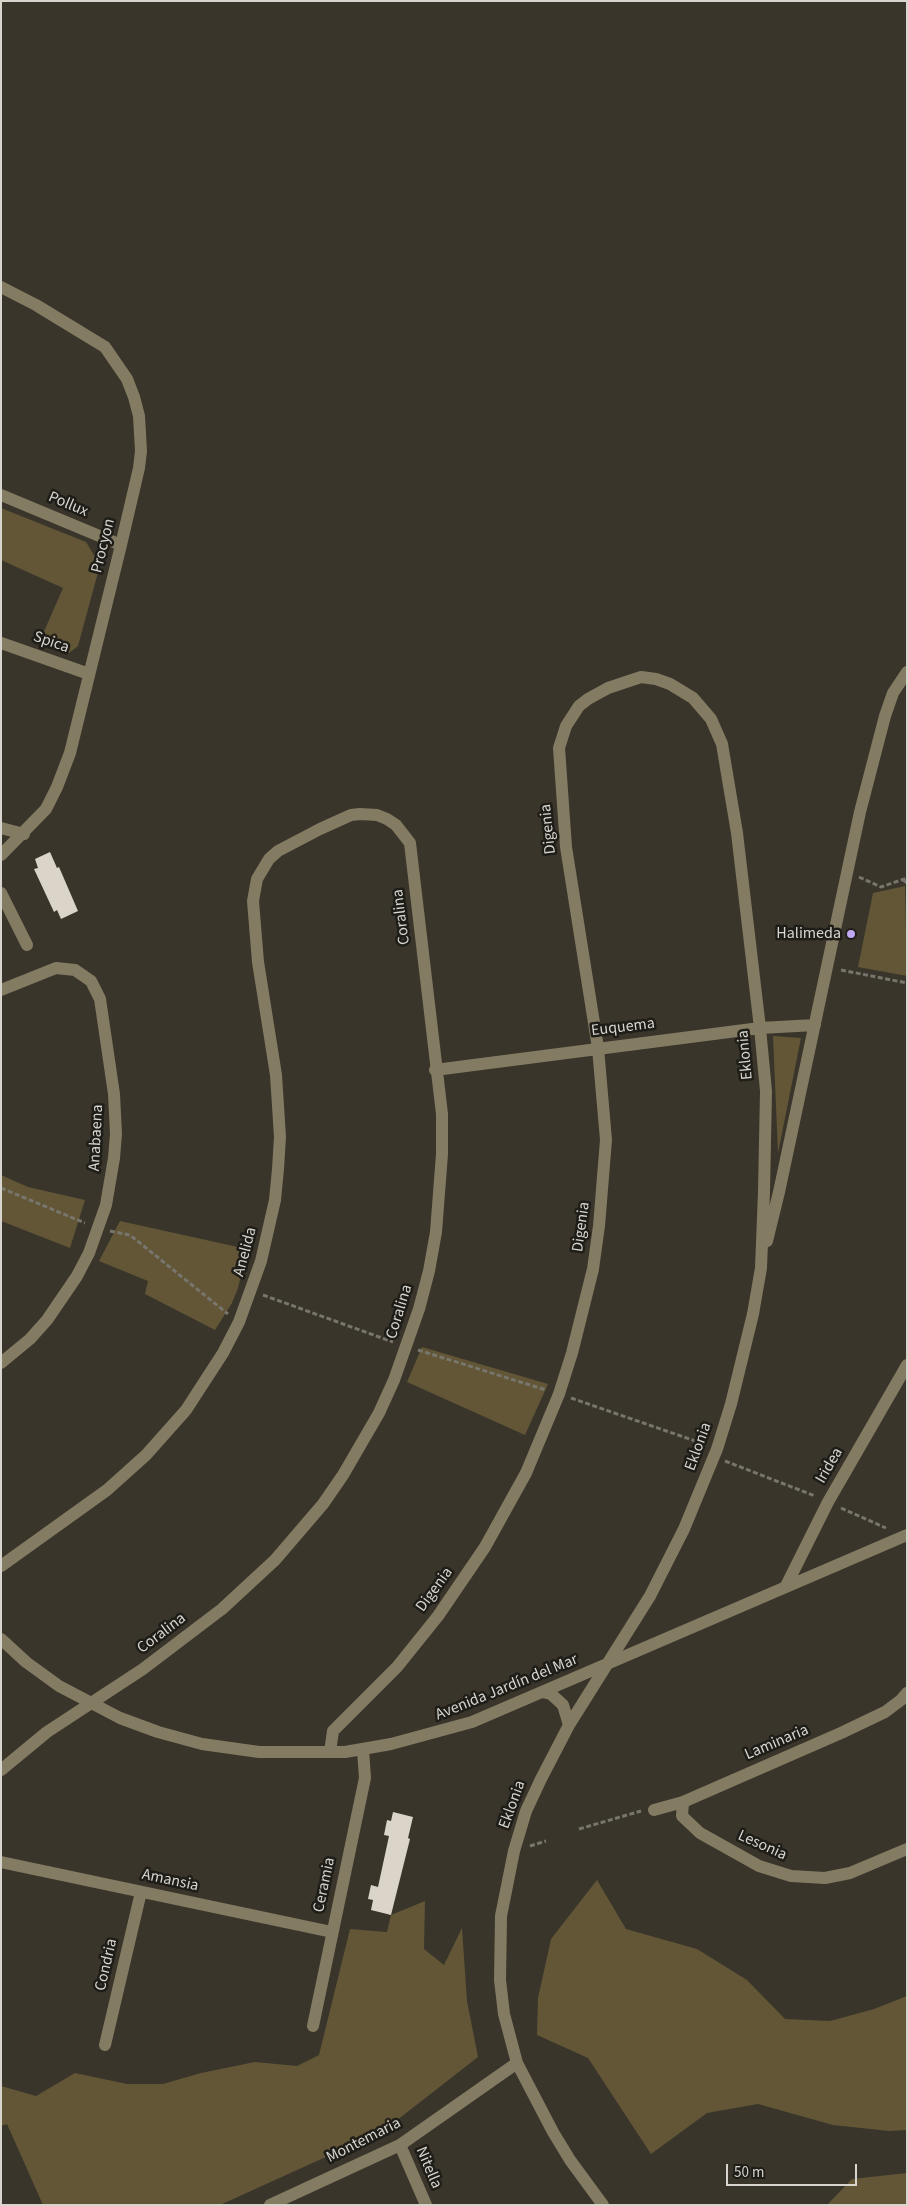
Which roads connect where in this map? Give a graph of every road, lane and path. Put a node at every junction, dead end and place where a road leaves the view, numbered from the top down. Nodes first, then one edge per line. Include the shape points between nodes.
1 (1, 287) edge
2 (1, 495) edge
3 (121, 545) junction
4 (1, 643) edge
5 (89, 674) junction
6 (641, 676) joint
7 (905, 676) edge
8 (1, 828) edge
9 (24, 834) junction
10 (278, 851) joint
11 (1, 855) edge
12 (847, 872) junction
13 (905, 879) edge
14 (907, 884) edge
15 (1, 893) edge
16 (26, 945) dead end
17 (828, 967) junction
18 (907, 983) edge
19 (1, 990) edge
20 (815, 1025) junction
21 (760, 1028) junction
22 (598, 1048) junction
23 (436, 1070) junction
24 (1, 1188) edge
25 (99, 1228) junction
26 (761, 1268) junction
27 (252, 1291) junction
28 (239, 1322) junction
29 (407, 1347) junction
30 (1, 1363) edge
31 (907, 1365) edge
32 (714, 1456) junction
33 (828, 1502) junction
34 (905, 1536) edge
35 (1, 1566) edge
36 (786, 1586) junction
37 (1, 1639) edge
38 (607, 1665) junction
39 (542, 1692) junction
40 (907, 1693) edge
41 (91, 1704) junction
42 (569, 1725) junction
43 (363, 1750) junction
44 (330, 1752) junction
45 (1, 1770) edge
46 (683, 1802) junction
47 (654, 1810) joint
48 (580, 1829) dead end
49 (907, 1849) edge
50 (1, 1862) edge
51 (141, 1892) junction
52 (332, 1932) junction
53 (312, 2026) dead end
54 (105, 2045) dead end
55 (517, 2063) junction
56 (400, 2145) junction
57 (270, 2205) edge
58 (426, 2205) edge
59 (603, 2205) edge

1 - 3 street, Procyon via 105,347 127,379 139,416 141,451
2 - 3 street, Pollux
3 - 5 street, Procyon
4 - 5 street, Spica
5 - 9 street, Procyon via 70,753 57,787 46,809
6 - 21 street, Eklonia via 670,684 693,698 711,719 722,744 737,833
6 - 22 street, Digenia via 598,692 579,706 566,726 559,748 566,847
7 - 12 street via 893,693 885,716
8 - 9 street
9 - 11 street, Procyon
10 - 23 street, Coralina via 352,815 377,815 388,819 404,833 410,843
10 - 27 street, Anelida via 257,879 253,901 258,962 276,1075 280,1138 275,1200
12 - 13 path via 881,887
12 - 17 street
13 - 14 path
15 - 16 street
17 - 18 path
17 - 20 street
19 - 25 street, Anabaena via 56,968 84,974 97,989 114,1094 116,1134 111,1182
20 - 21 street, Euquema
20 - 26 street
21 - 22 street, Euquema
21 - 26 street, Eklonia via 766,1091
22 - 23 street, Euquema
22 - 44 street, Digenia via 606,1140 599,1226 583,1311 559,1394 526,1473 485,1547 438,1616 397,1667 333,1731
23 - 29 street, Coralina via 442,1114 440,1193 429,1271
24 - 25 path
25 - 28 path via 130,1235
25 - 30 street, Anabaena via 63,1298 30,1339
26 - 32 street, Eklonia via 743,1359
27 - 28 street, Anelida
27 - 29 path
28 - 35 street, Anelida via 206,1382 170,1430 146,1455 107,1490
29 - 41 street, Coralina via 362,1444 300,1533 222,1609
31 - 33 street, Iridea
32 - 33 path
32 - 38 street, Eklonia via 667,1564
33 - 34 path
33 - 36 street, Iridea
34 - 36 street, Avenida Jardín del Mar
36 - 38 street, Avenida Jardín del Mar
37 - 41 street, Avenida Jardín del Mar via 39,1672
38 - 39 street, Avenida Jardín del Mar
38 - 42 street, Eklonia
39 - 42 street via 551,1694 563,1705
39 - 43 street, Avenida Jardín del Mar via 440,1733
40 - 46 street, Laminaria via 885,1712 865,1722
41 - 44 street, Avenida Jardín del Mar via 158,1732 202,1744 259,1752
41 - 45 street, Coralina via 47,1732
42 - 55 street, Eklonia via 526,1811 506,1882 501,1916 500,1980 504,2014
43 - 44 street, Avenida Jardín del Mar
43 - 52 street, Ceramia via 365,1778
46 - 47 street, Laminaria
46 - 49 street, Lesonia via 682,1816 700,1833 759,1866 791,1876 825,1878 850,1873
47 - 48 path via 642,1810
50 - 51 street, Amansia
51 - 52 street, Amansia
51 - 54 street, Condria
52 - 53 street, Ceramia
55 - 56 street, Montemaria
55 - 59 street, Eklonia via 561,2146
56 - 57 street, Montemaria
56 - 58 street, Nitella

